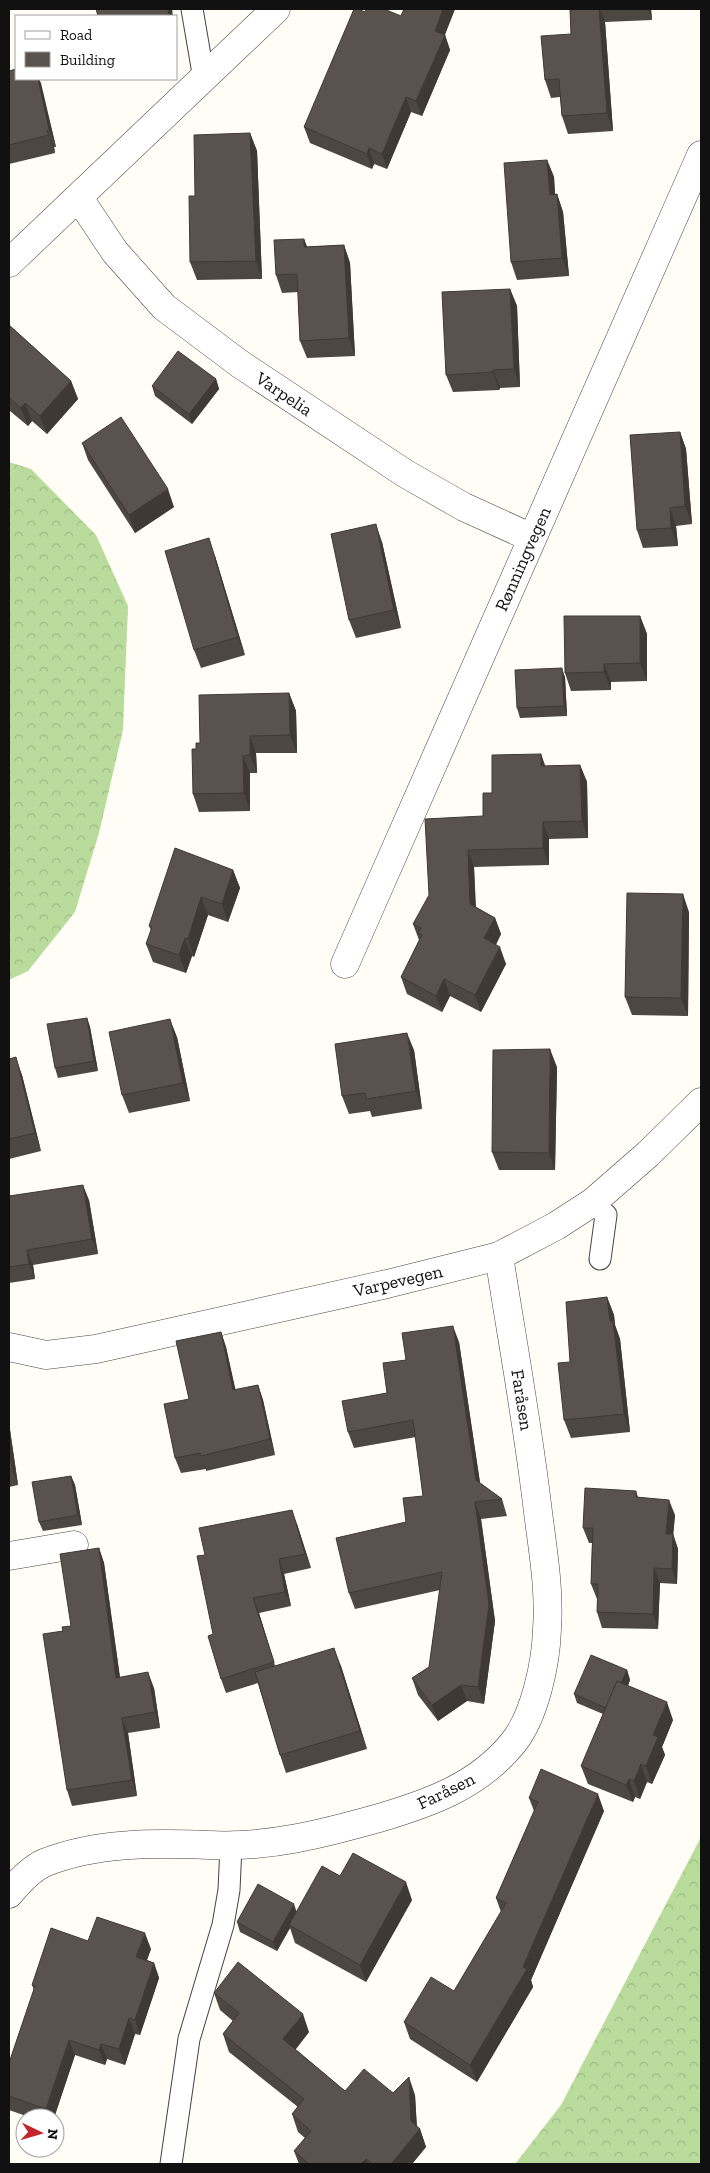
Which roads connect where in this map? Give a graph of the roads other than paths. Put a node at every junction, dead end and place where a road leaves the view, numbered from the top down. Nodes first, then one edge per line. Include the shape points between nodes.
1 (192, 9) edge
2 (276, 9) edge
3 (204, 79) junction
4 (701, 155) edge
5 (79, 198) junction
6 (9, 263) edge
7 (532, 538) junction
8 (345, 964) dead end
9 (701, 1102) edge
10 (592, 1202) junction
11 (499, 1256) junction
12 (600, 1259) dead end
13 (9, 1347) edge
14 (74, 1545) dead end
15 (9, 1556) edge
16 (232, 1846) junction
17 (9, 1894) edge
18 (171, 2164) edge

1 - 3 lane
2 - 3 street
3 - 5 street
4 - 7 street, Rønningvegen
5 - 6 street
5 - 7 street, Varpelia via 115,252 164,306 246,369 406,474 464,507
7 - 8 street, Rønningvegen
9 - 10 street, Varpevegen
10 - 11 street, Varpevegen via 549,1230
10 - 12 lane via 606,1215
11 - 13 street, Varpevegen via 96,1349 46,1355
11 - 16 street, Faråsen via 546,1577 548,1630 542,1672 529,1714 515,1741 493,1765 470,1783 448,1794 325,1833 276,1843
14 - 15 street
16 - 17 street, Faråsen via 132,1844 89,1852 42,1864
16 - 18 lane via 223,1926 188,2039

